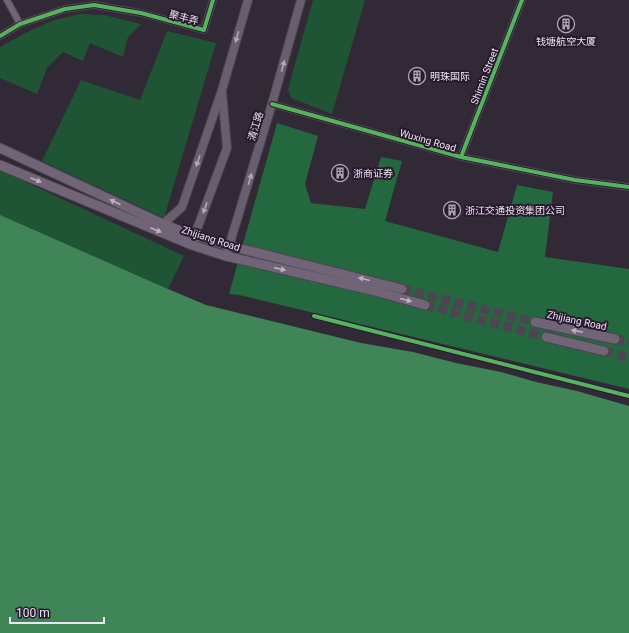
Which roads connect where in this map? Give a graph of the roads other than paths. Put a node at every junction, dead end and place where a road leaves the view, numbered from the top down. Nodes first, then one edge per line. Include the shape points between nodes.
1 (7, 0) edge
2 (213, 0) edge
3 (248, 0) edge
4 (301, 0) edge
5 (522, 0) edge
6 (20, 24) junction
7 (0, 36) edge
8 (222, 90) junction
9 (272, 104) junction
10 (0, 148) edge
11 (461, 158) junction
12 (0, 165) edge
13 (629, 187) edge
14 (163, 224) junction
15 (195, 236) junction
16 (192, 245) junction
17 (230, 246) junction
18 (226, 256) junction
19 (402, 289) tunnel mouth
20 (425, 305) tunnel mouth
21 (535, 322) tunnel mouth
22 (546, 337) tunnel mouth
23 (615, 339) tunnel mouth
24 (604, 351) tunnel mouth

1 - 6 street
2 - 6 street, 聚丰弄 via 204,30 141,13 94,5 65,9
3 -> 8 main road
9 -> 4 main road, 清江路
5 - 11 street, Shimin Street
6 - 7 street, 聚丰弄
8 -> 14 main road via 182,207
8 -> 15 main road via 227,148
9 - 11 street, Wuxing Road
17 -> 9 main road, 清江路
14 -> 10 main road, Zhijiang Road
11 - 13 street, Wuxing Road via 575,180
12 -> 16 main road, Zhijiang Road
14 - 15 main road, Zhijiang Road
15 - 16 main road
15 - 17 main road, Zhijiang Road
16 - 18 main road, Zhijiang Road
17 - 18 main road, 清江路
19 -> 17 main road, Zhijiang Road
18 -> 20 main road, Zhijiang Road
23 -> 21 main road, Zhijiang Road
22 - 24 main road

